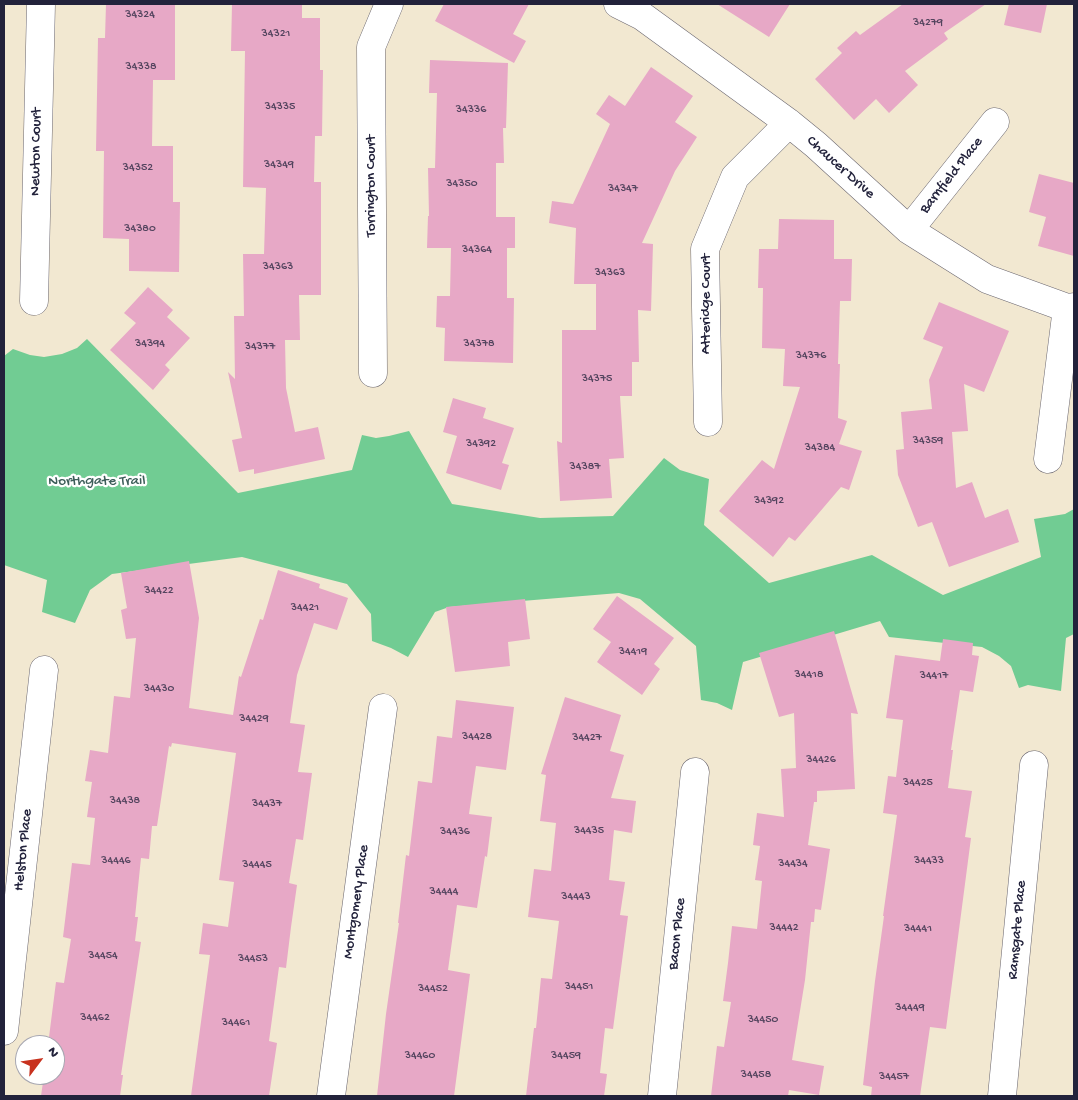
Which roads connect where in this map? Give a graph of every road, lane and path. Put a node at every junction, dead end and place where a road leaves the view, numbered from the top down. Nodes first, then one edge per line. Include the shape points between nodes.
1 (41, 4) edge
2 (389, 4) edge
3 (636, 8) edge
4 (994, 122) dead end
5 (789, 123) junction
6 (909, 230) junction
7 (34, 301) dead end
8 (1071, 308) edge
9 (373, 373) dead end
10 (708, 422) dead end
11 (1048, 460) dead end
12 (44, 670) dead end
13 (383, 708) dead end
14 (1034, 765) dead end
15 (694, 772) dead end
16 (4, 1031) edge
17 (331, 1096) edge
18 (662, 1096) edge
19 (1002, 1096) edge

1 - 7 street, Newton Court
2 - 9 street, Torrington Court via 371,47
3 - 5 street, Chaucer Drive
4 - 6 street, Barnfield Place
5 - 6 street, Chaucer Drive
5 - 10 street, Atteridge Court via 735,177 705,249
6 - 8 street, Chaucer Drive via 986,279
8 - 11 street
12 - 16 street, Helston Place
13 - 17 street, Montgomery Place
14 - 19 street, Ramsgate Place
15 - 18 street, Bacon Place

